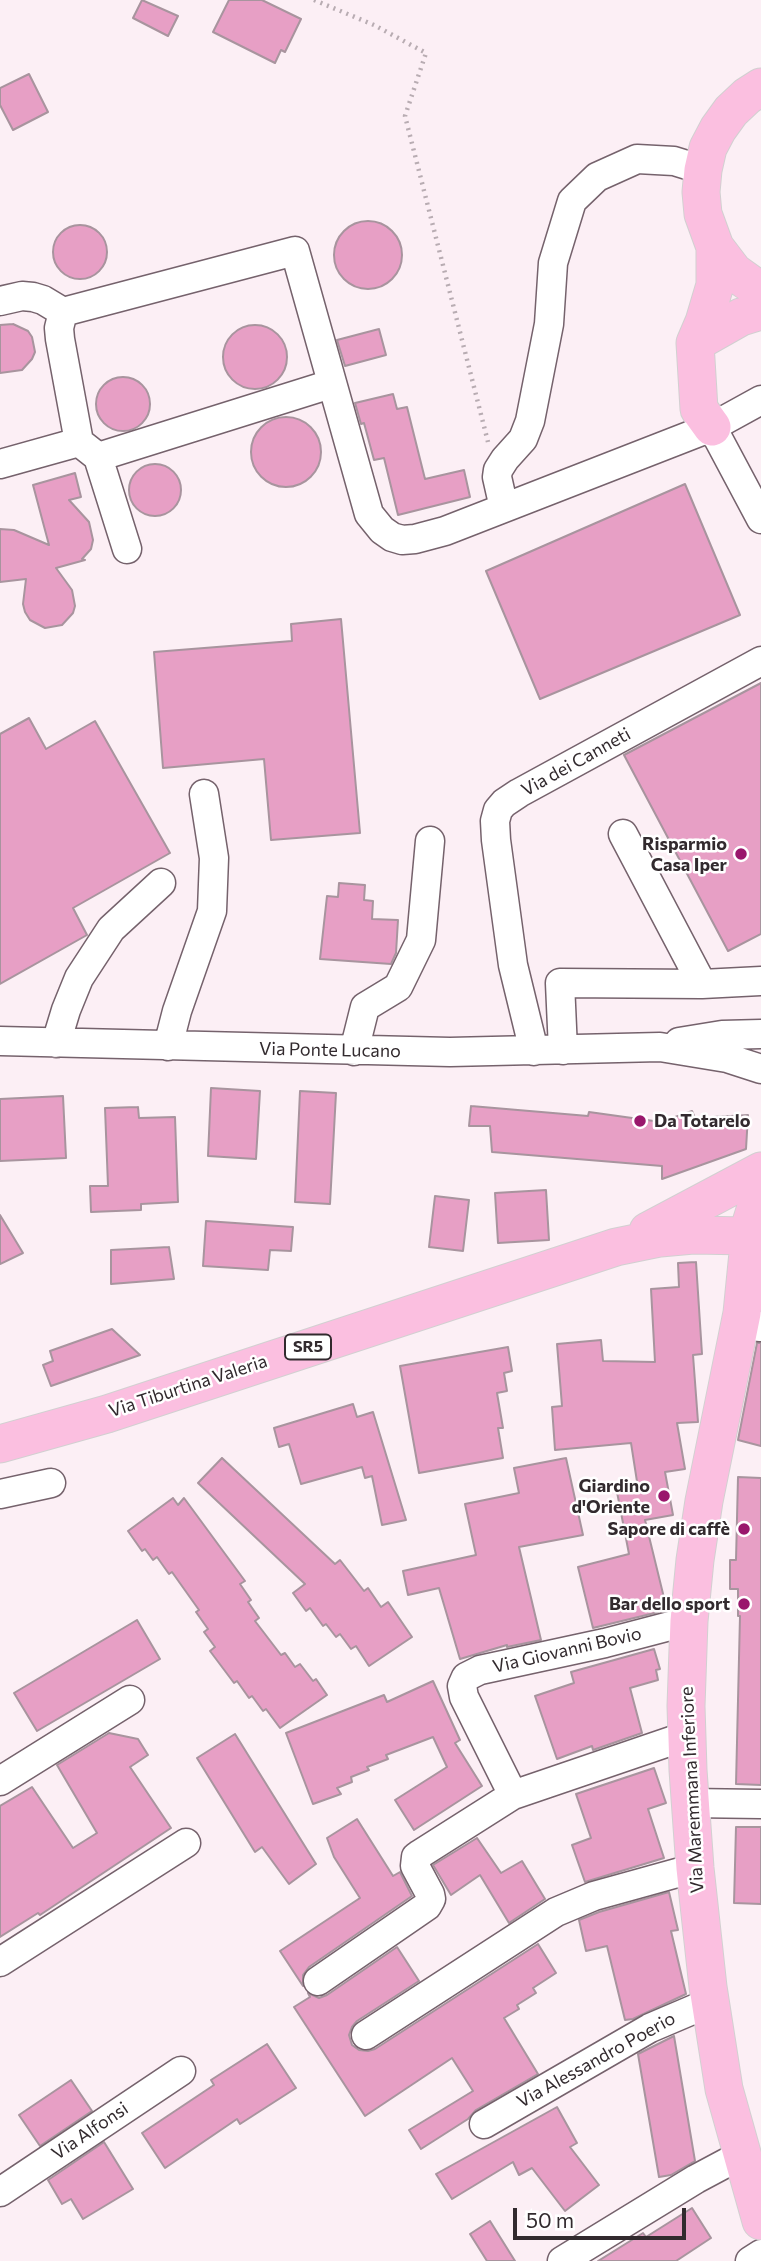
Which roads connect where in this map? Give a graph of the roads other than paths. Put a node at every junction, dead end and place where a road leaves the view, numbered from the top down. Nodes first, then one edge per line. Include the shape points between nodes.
1 (761, 63) edge
2 (754, 91) edge
3 (689, 165) junction
4 (715, 247) junction
5 (761, 291) edge
6 (0, 301) edge
7 (761, 311) edge
8 (63, 313) junction
9 (695, 343) junction
10 (331, 384) junction
11 (761, 400) edge
12 (712, 427) junction
13 (88, 449) junction
14 (0, 464) edge
15 (504, 508) junction
16 (761, 519) edge
17 (127, 549) dead end
18 (761, 661) edge
19 (204, 794) dead end
20 (623, 834) dead end
21 (430, 841) dead end
22 (161, 883) dead end
23 (761, 981) edge
24 (702, 984) junction
25 (761, 1034) edge
26 (0, 1041) edge
27 (56, 1043) junction
28 (168, 1046) junction
29 (660, 1047) junction
30 (563, 1050) junction
31 (354, 1051) junction
32 (534, 1051) junction
33 (761, 1069) edge
34 (761, 1171) edge
35 (761, 1191) edge
36 (755, 1233) edge
37 (616, 1248) junction
38 (756, 1324) edge
39 (0, 1444) edge
40 (51, 1483) dead end
41 (0, 1494) edge
42 (689, 1621) junction
43 (130, 1700) dead end
44 (686, 1736) junction
45 (0, 1781) edge
46 (513, 1796) junction
47 (690, 1803) junction
48 (761, 1804) edge
49 (186, 1843) dead end
50 (695, 1868) junction
51 (0, 1962) edge
52 (318, 1981) dead end
53 (711, 2002) junction
54 (366, 2035) dead end
55 (181, 2071) dead end
56 (484, 2124) dead end
57 (741, 2155) junction
58 (0, 2192) edge
59 (761, 2221) edge
60 (761, 2254) edge
61 (562, 2261) edge
62 (750, 2261) edge

1 - 2 main road
2 - 3 main road via 731,111 708,148
3 - 4 main road
3 - 15 street via 649,158 628,162 597,177 572,201 552,263 548,324 530,421 497,477
4 - 5 main road via 734,272
4 - 9 main road via 715,285
6 - 8 street via 33,297
7 - 9 main road
8 - 10 street via 295,251
8 - 13 street via 60,339
9 - 12 main road via 699,409
10 - 13 street
10 - 15 street via 369,514 382,530 402,540 426,537
11 - 12 street
12 - 15 street
12 - 16 street
13 - 14 street
13 - 17 street
18 - 32 street, Via dei Canneti via 519,793 498,810 496,840 513,965
19 - 28 street via 214,858 212,911
20 - 24 street
21 - 31 street via 422,940 398,987 365,1007
22 - 27 street via 111,929 79,978
23 - 24 street
24 - 30 street via 560,983
25 - 29 street, Via Ponte Lucano via 700,1038
26 - 27 street, Via Ponte Lucano
27 - 28 street, Via Ponte Lucano
28 - 31 street, Via Ponte Lucano
29 - 30 street, Via Ponte Lucano
29 - 33 street, Via Ponte Lucano via 719,1056
30 - 32 street, Via Ponte Lucano
31 - 32 street, Via Ponte Lucano
34 - 37 main road, Via Tiburtina Valeria
35 - 36 main road, Via Maremmana Inferiore via 754,1210
36 - 37 main road, Via Tiburtina Valeria via 684,1236
36 - 38 main road, Via Maremmana Inferiore
37 - 39 main road, Via Tiburtina Valeria / SR5 via 107,1414
38 - 42 main road, Via Maremmana Inferiore via 704,1501
40 - 41 street
42 - 44 main road, Via Maremmana Inferiore
42 - 46 street, Via Giovanni Bovio via 466,1677 464,1698
43 - 45 street
44 - 46 street
44 - 47 main road, Via Maremmana Inferiore
46 - 52 street via 416,1857 415,1866 430,1894 427,1906
47 - 48 street
47 - 50 main road, Via Maremmana Inferiore
49 - 51 street
50 - 53 main road, Via Maremmana Inferiore
50 - 54 street via 603,1893 556,1912
53 - 56 street, Via Alessandro Poerio via 650,2028
53 - 57 main road, Via Maremmana Inferiore via 724,2089
55 - 58 street, Via Alfonsi
57 - 59 main road, Via Maremmana Inferiore
57 - 61 street
60 - 62 street

